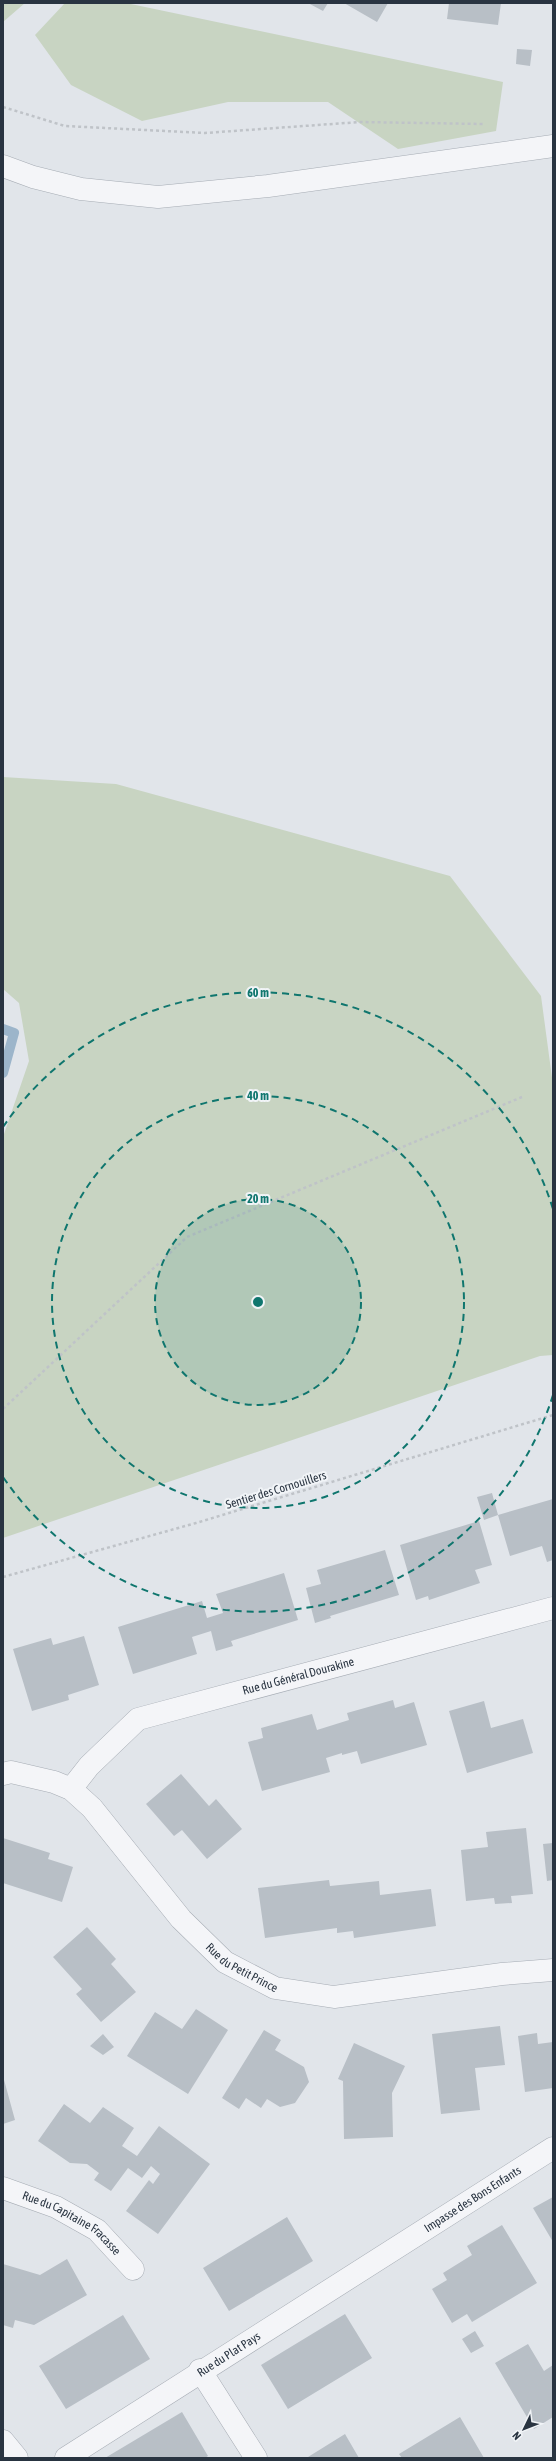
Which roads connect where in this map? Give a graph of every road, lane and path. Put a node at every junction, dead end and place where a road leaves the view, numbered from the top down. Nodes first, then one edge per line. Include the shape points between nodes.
1 (3, 107) edge
2 (487, 124) dead end
3 (553, 146) edge
4 (3, 166) edge
5 (522, 1097) dead end
6 (3, 1409) edge
7 (553, 1415) edge
8 (3, 1577) edge
9 (553, 1608) edge
10 (3, 1774) edge
11 (71, 1789) junction
12 (553, 1970) edge
13 (553, 2148) edge
14 (3, 2188) edge
15 (391, 2249) joint
16 (133, 2269) dead end
17 (200, 2370) junction
18 (3, 2441) edge
19 (17, 2458) edge
20 (66, 2458) edge
21 (256, 2458) edge

1 - 2 path via 65,126 205,133 360,122
3 - 4 street via 268,186 158,197 81,189 32,177
5 - 6 path via 187,1237
7 - 8 path, Sentier des Cornouillers via 203,1521
9 - 11 street, Rue du Général Dourakine via 138,1719 89,1766
10 - 11 street, Rue du Petit Prince via 11,1772 54,1782
11 - 12 street, Rue du Petit Prince via 92,1808 181,1919 225,1962 275,1988 334,1997 502,1974
13 - 15 street, Impasse des Bons Enfants
14 - 16 street, Rue du Capitaine Fracasse via 56,2207 97,2230
15 - 17 street, Rue du Plat Pays
17 - 20 street, Rue du Plat Pays
17 - 21 street
18 - 19 street

